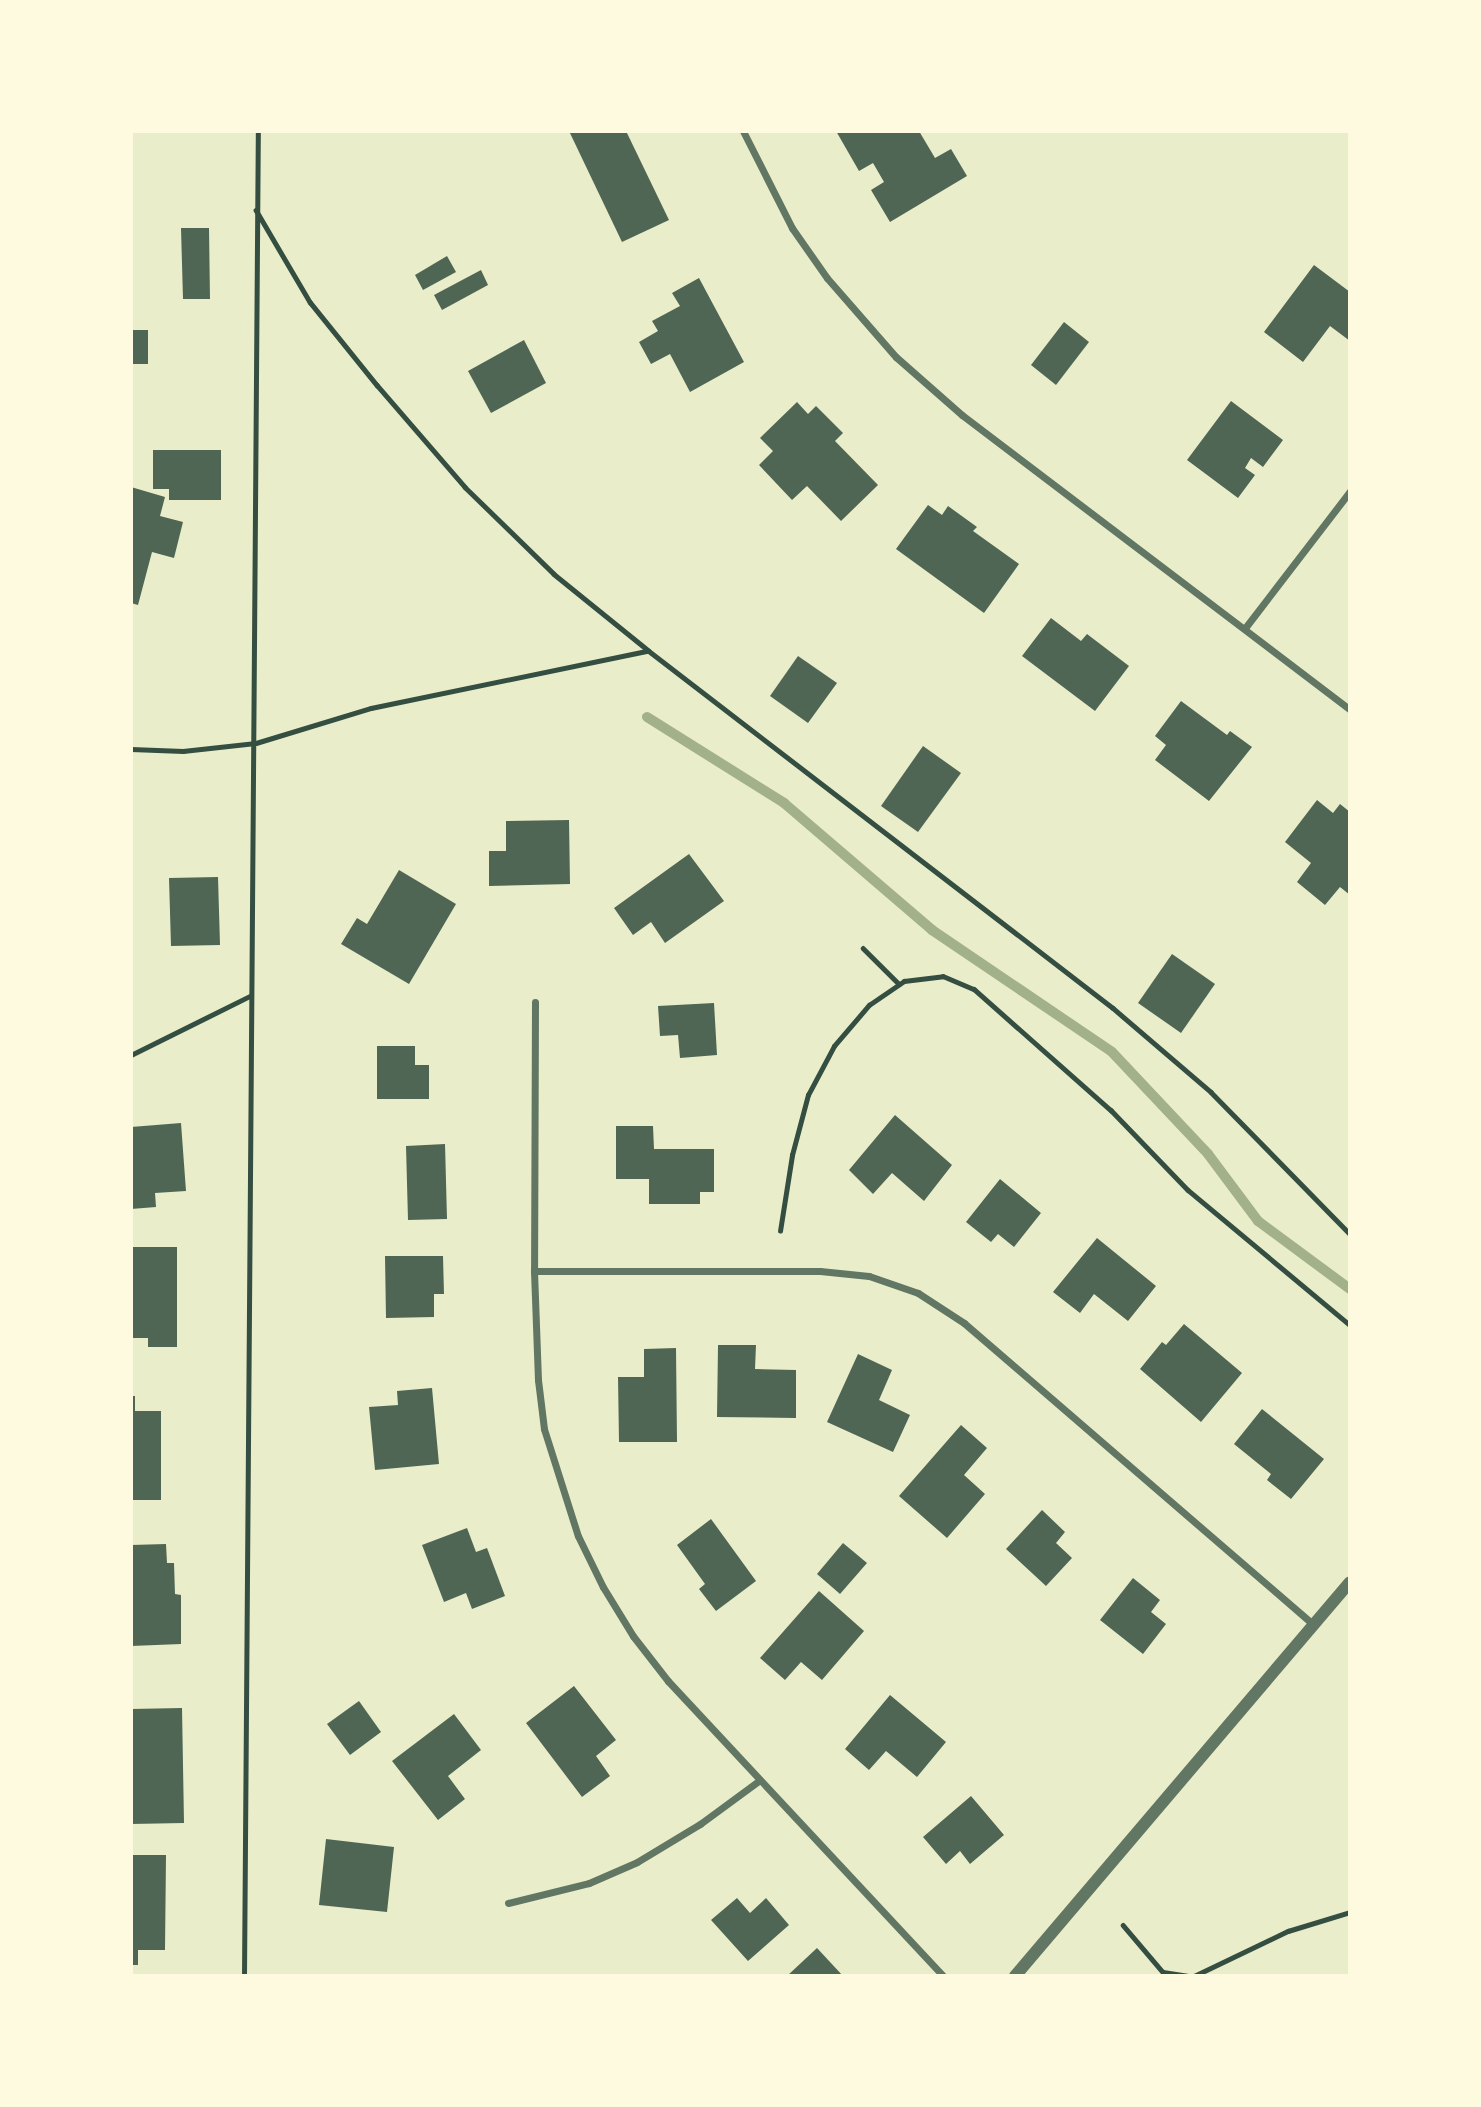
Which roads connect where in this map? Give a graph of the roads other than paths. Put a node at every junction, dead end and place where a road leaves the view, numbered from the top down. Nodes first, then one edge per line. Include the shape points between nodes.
1 (743, 131) edge
2 (1350, 491) edge
3 (1245, 628) junction
4 (1350, 709) edge
5 (535, 1002) dead end
6 (534, 1270) junction
7 (1350, 1582) edge
8 (1313, 1624) junction
9 (760, 1780) junction
10 (508, 1903) dead end
11 (943, 1976) edge
12 (1015, 1976) edge

1 - 3 street via 792,228 827,278 896,357 962,415
2 - 3 street
3 - 4 street
5 - 6 street
6 - 8 street via 820,1270 869,1276 918,1293 964,1323
6 - 9 street via 544,1429 578,1536 633,1636 668,1681
7 - 8 street
8 - 12 street
9 - 10 street via 700,1824 636,1862 589,1883
9 - 11 street

